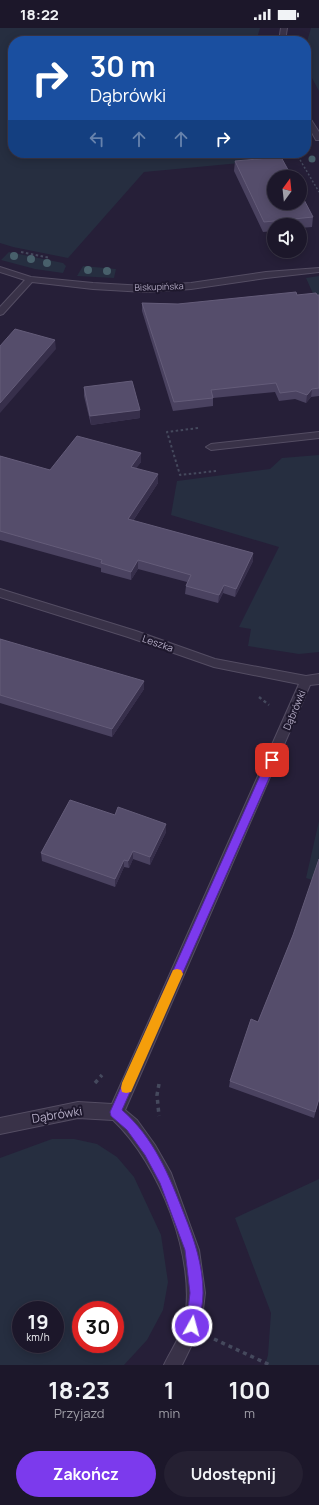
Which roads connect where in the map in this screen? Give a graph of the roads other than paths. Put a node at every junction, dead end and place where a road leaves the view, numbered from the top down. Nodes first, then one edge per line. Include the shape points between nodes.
1 (311, 125) edge
2 (319, 138) edge
3 (0, 269) edge
4 (319, 270) edge
5 (30, 278) junction
6 (0, 312) edge
7 (319, 435) edge
8 (211, 447) dead end
9 (0, 593) edge
10 (312, 680) edge
11 (116, 1112) junction
12 (0, 1125) edge
13 (173, 1365) edge

1 - 2 street
3 - 5 street, Biskupińska
4 - 5 street, Biskupińska via 191,286 145,289
5 - 6 street
7 - 8 street
9 - 10 street, Leszka via 132,634 214,663
10 - 11 street, Dąbrówki via 228,860
11 - 12 street, Dąbrówki via 78,1110
11 - 13 street via 131,1126 165,1179 191,1250 196,1293 192,1326

